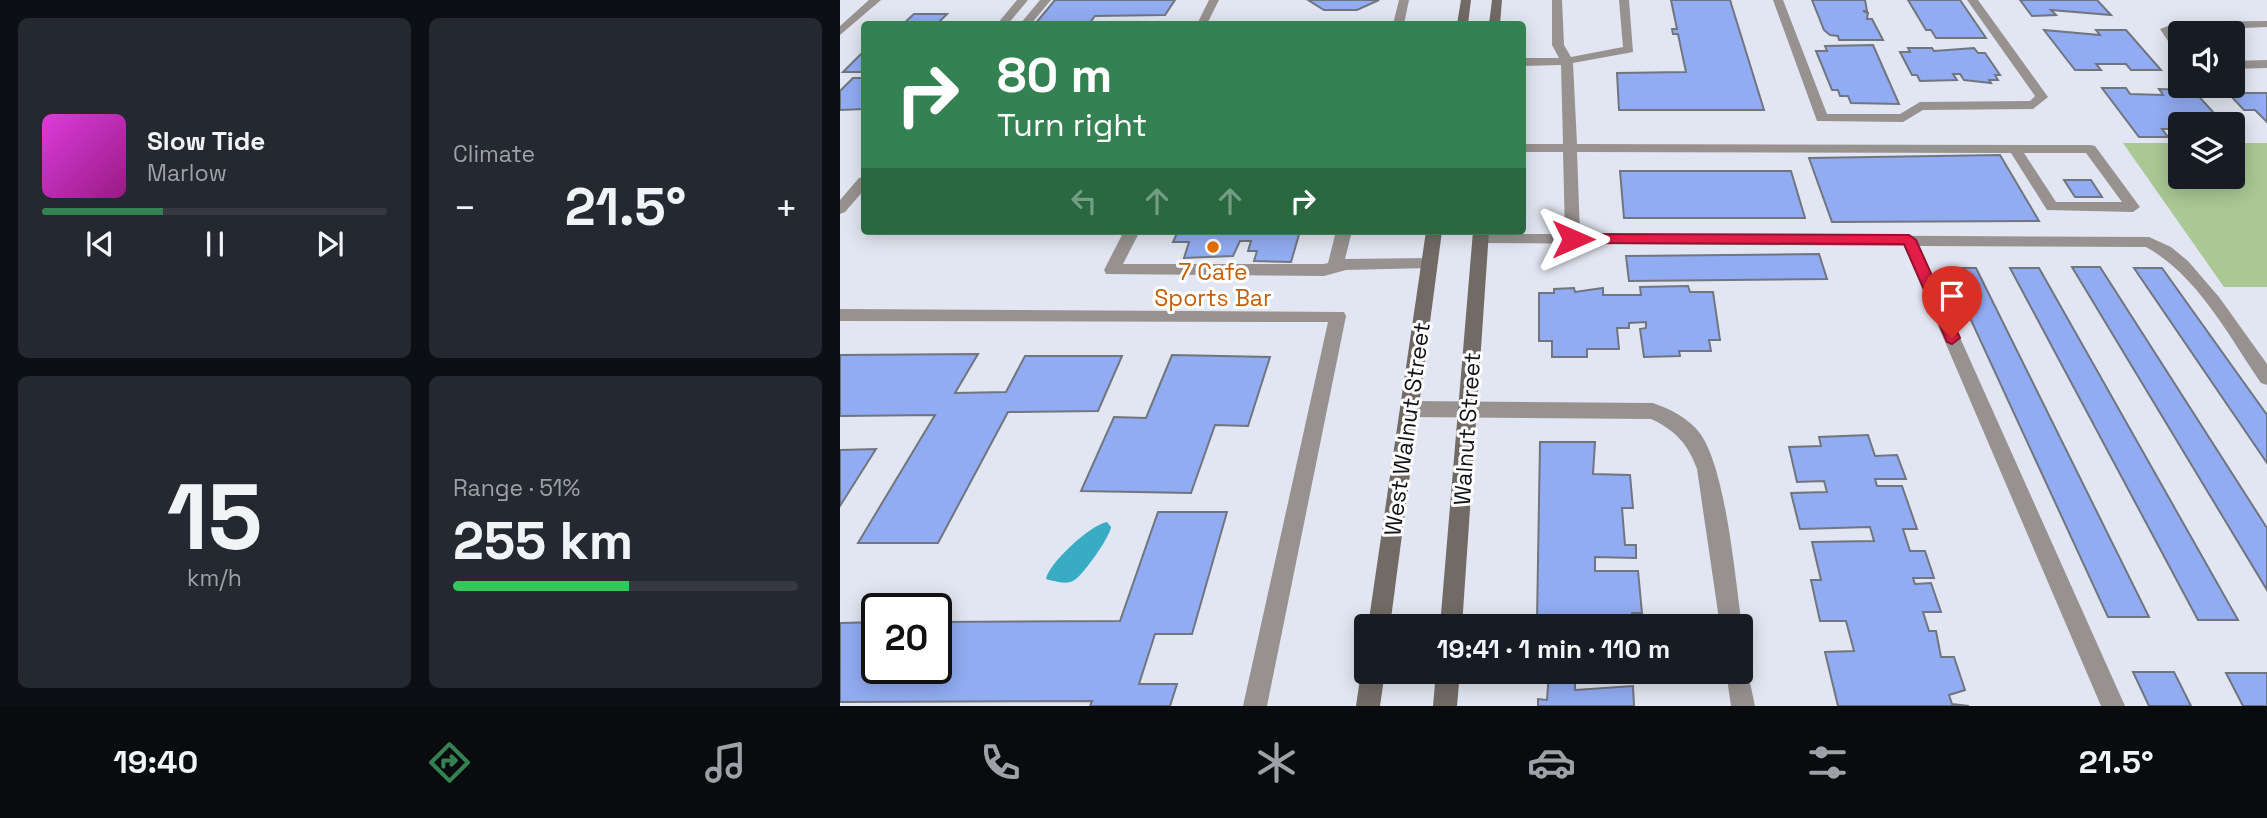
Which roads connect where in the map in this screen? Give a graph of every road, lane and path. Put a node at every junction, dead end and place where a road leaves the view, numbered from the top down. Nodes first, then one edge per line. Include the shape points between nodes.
1 (876, 0) edge
2 (1023, 0) edge
3 (1046, 0) edge
4 (1214, 0) edge
5 (1404, 0) edge
6 (1466, 0) edge
7 (1497, 0) edge
8 (1558, 0) edge
9 (1624, 0) edge
10 (1778, 0) edge
11 (1972, 0) edge
12 (1005, 21) edge
13 (1028, 21) edge
14 (1204, 21) edge
15 (1399, 21) edge
16 (1463, 21) edge
17 (1495, 21) edge
18 (2245, 24) edge
19 (2267, 24) edge
20 (840, 32) edge
21 (1526, 61) edge
22 (1567, 61) junction
23 (2267, 64) edge
24 (2245, 65) edge
25 (1526, 148) edge
26 (1570, 148) junction
27 (2015, 149) junction
28 (861, 184) edge
29 (840, 209) edge
30 (1130, 235) edge
31 (1343, 235) edge
32 (1434, 235) edge
33 (1481, 235) edge
34 (1573, 239) junction
35 (1909, 240) junction
36 (1430, 263) junction
37 (1335, 267) junction
38 (840, 314) edge
39 (2267, 378) edge
40 (1410, 409) junction
41 (1469, 409) junction
42 (1381, 614) edge
43 (1452, 614) edge
44 (1729, 614) edge
45 (1371, 684) edge
46 (1447, 684) edge
47 (1740, 684) edge
48 (1255, 706) edge
49 (1368, 706) edge
50 (1445, 706) edge
51 (1743, 706) edge
52 (2113, 706) edge

1 - 20 street
2 - 12 street
3 - 13 street
4 - 14 street
5 - 15 street
6 - 16 main road
7 - 17 main road
8 - 22 street via 1558,45
9 - 22 street via 1629,49
10 - 11 street via 1822,118 1903,118 1920,106 2032,105 2042,97
18 - 19 street
21 - 22 street
22 - 26 street
23 - 24 street
25 - 26 street
26 - 27 street
26 - 34 street
27 - 27 street via 2090,149 2133,207 2052,207
28 - 29 street
30 - 37 street via 1112,270
31 - 37 street
32 - 36 main road, West Walnut Street
33 - 34 street
33 - 41 main road, Walnut Street
34 - 35 street
35 - 39 street via 2135,240 2163,247 2185,266
35 - 52 street
36 - 37 street
36 - 40 main road, West Walnut Street
38 - 48 street via 1338,316
40 - 41 street
40 - 42 main road, West Walnut Street
41 - 43 main road, Walnut Street
41 - 44 street via 1653,411 1680,423 1700,446 1707,469
45 - 49 main road
46 - 50 main road
47 - 51 street

